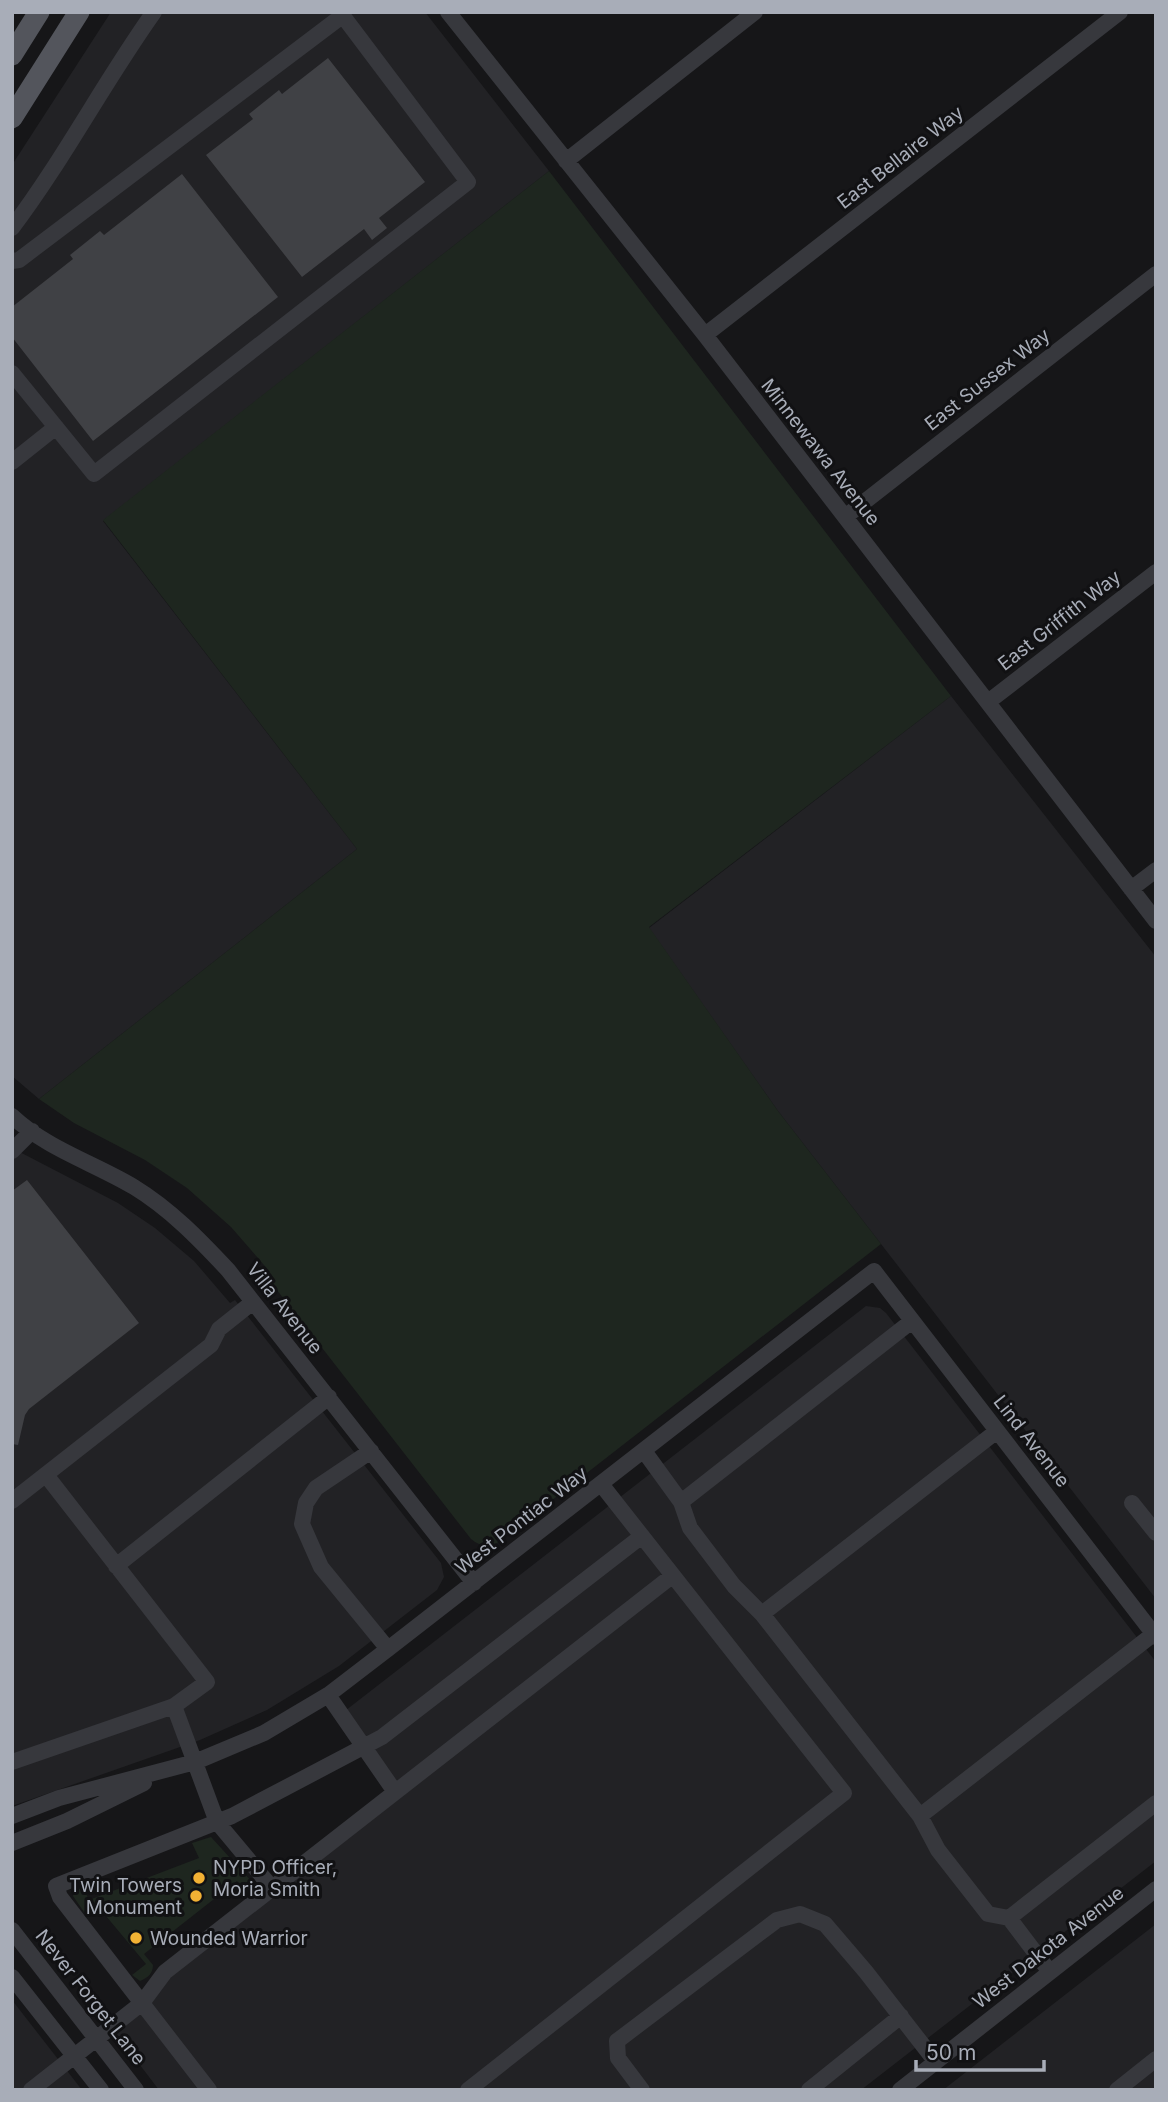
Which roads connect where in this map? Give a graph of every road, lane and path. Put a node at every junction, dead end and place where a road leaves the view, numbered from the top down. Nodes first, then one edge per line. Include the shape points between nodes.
1 (39, 12) edge
2 (79, 12) edge
3 (154, 12) edge
4 (448, 12) edge
5 (755, 12) edge
6 (1120, 12) edge
7 (341, 14) edge
8 (12, 55) edge
9 (12, 118) edge
10 (566, 161) junction
11 (12, 228) edge
12 (12, 261) edge
13 (1156, 274) edge
14 (705, 335) junction
15 (12, 373) edge
16 (56, 427) junction
17 (12, 462) edge
18 (845, 517) junction
19 (1156, 572) edge
20 (988, 702) junction
21 (1156, 870) edge
22 (1131, 889) junction
23 (1156, 921) edge
24 (12, 1116) edge
25 (32, 1131) junction
26 (12, 1151) edge
27 (874, 1271) joint
28 (253, 1302) junction
29 (912, 1321) junction
30 (329, 1397) junction
31 (997, 1431) junction
32 (371, 1451) junction
33 (644, 1451) junction
34 (46, 1475) junction
35 (601, 1484) junction
36 (12, 1501) edge
37 (681, 1503) junction
38 (1132, 1503) dead end
39 (1156, 1533) edge
40 (642, 1536) junction
41 (116, 1566) junction
42 (673, 1576) junction
43 (474, 1583) junction
44 (762, 1614) junction
45 (1155, 1634) edge
46 (388, 1649) junction
47 (328, 1695) junction
48 (174, 1706) junction
49 (364, 1747) junction
50 (12, 1762) edge
51 (195, 1762) junction
52 (174, 1768) junction
53 (395, 1792) junction
54 (1156, 1804) edge
55 (12, 1816) edge
56 (920, 1816) junction
57 (217, 1822) junction
58 (12, 1843) edge
59 (272, 1888) junction
60 (1156, 1889) edge
61 (1009, 1918) junction
62 (12, 1930) edge
63 (1050, 1972) junction
64 (12, 1976) edge
65 (142, 2003) junction
66 (901, 2016) junction
67 (96, 2039) junction
68 (74, 2055) junction
69 (1156, 2059) edge
70 (936, 2062) junction
71 (31, 2090) edge
72 (101, 2090) edge
73 (136, 2090) edge
74 (209, 2090) edge
75 (468, 2090) edge
76 (642, 2090) edge
77 (809, 2090) edge
78 (900, 2090) edge
79 (1117, 2090) edge

1 - 8 main road
2 - 9 main road
3 - 11 street
4 - 10 street, Minnewawa Avenue
5 - 10 street
6 - 14 street, East Bellaire Way
7 - 12 street
7 - 16 street via 468,182 94,474
10 - 14 street, Minnewawa Avenue
13 - 18 street, East Sussex Way
14 - 18 street, Minnewawa Avenue
15 - 16 street
16 - 17 street
18 - 20 street, Minnewawa Avenue
19 - 20 street, East Griffith Way
20 - 22 street, Minnewawa Avenue
21 - 22 street
22 - 23 street, Minnewawa Avenue
24 - 25 street, Villa Avenue
25 - 26 street
25 - 28 street, Villa Avenue via 165,1209 194,1233
27 - 29 street, Lind Avenue
27 - 33 street, West Pontiac Way
28 - 30 street, Villa Avenue
28 - 34 street via 219,1329 211,1345
29 - 31 street, Lind Avenue
29 - 37 street
30 - 32 street, Villa Avenue
30 - 41 street
31 - 44 street
31 - 45 street, Lind Avenue
32 - 43 street, Villa Avenue
32 - 46 street via 316,1488 306,1503 302,1524 321,1567
33 - 35 street, West Pontiac Way
33 - 37 street
34 - 36 street
34 - 41 street
35 - 40 street
35 - 43 street, West Pontiac Way
37 - 44 street via 691,1528 734,1586
38 - 39 street
40 - 42 street
40 - 49 street
41 - 48 street via 207,1682
42 - 53 street
42 - 75 street via 844,1793
43 - 46 street, West Pontiac Way
44 - 56 street
45 - 56 street
46 - 47 street, West Pontiac Way
47 - 49 street
47 - 51 street, West Pontiac Way via 264,1733
48 - 50 street
48 - 51 street
49 - 53 street
49 - 57 street
51 - 52 street, West Pontiac Way
51 - 57 street
52 - 55 street, West Pontiac Way via 59,1798
52 - 58 street, West Pontiac Way
53 - 59 street
54 - 61 street
56 - 61 street via 938,1850 988,1914
57 - 59 street
57 - 65 street via 57,1886 60,1897
59 - 65 street via 165,1972
60 - 63 street, West Dakota Avenue
61 - 63 street
62 - 67 street, Never Forget Lane
63 - 70 street, West Dakota Avenue
64 - 68 street
65 - 67 street
65 - 74 street
66 - 70 street
66 - 76 street via 825,1924 800,1914 777,1920 617,2041 618,2058
66 - 77 street
67 - 68 street
67 - 73 street, Never Forget Lane
68 - 71 street
68 - 72 street
69 - 79 street
70 - 78 street, West Dakota Avenue

